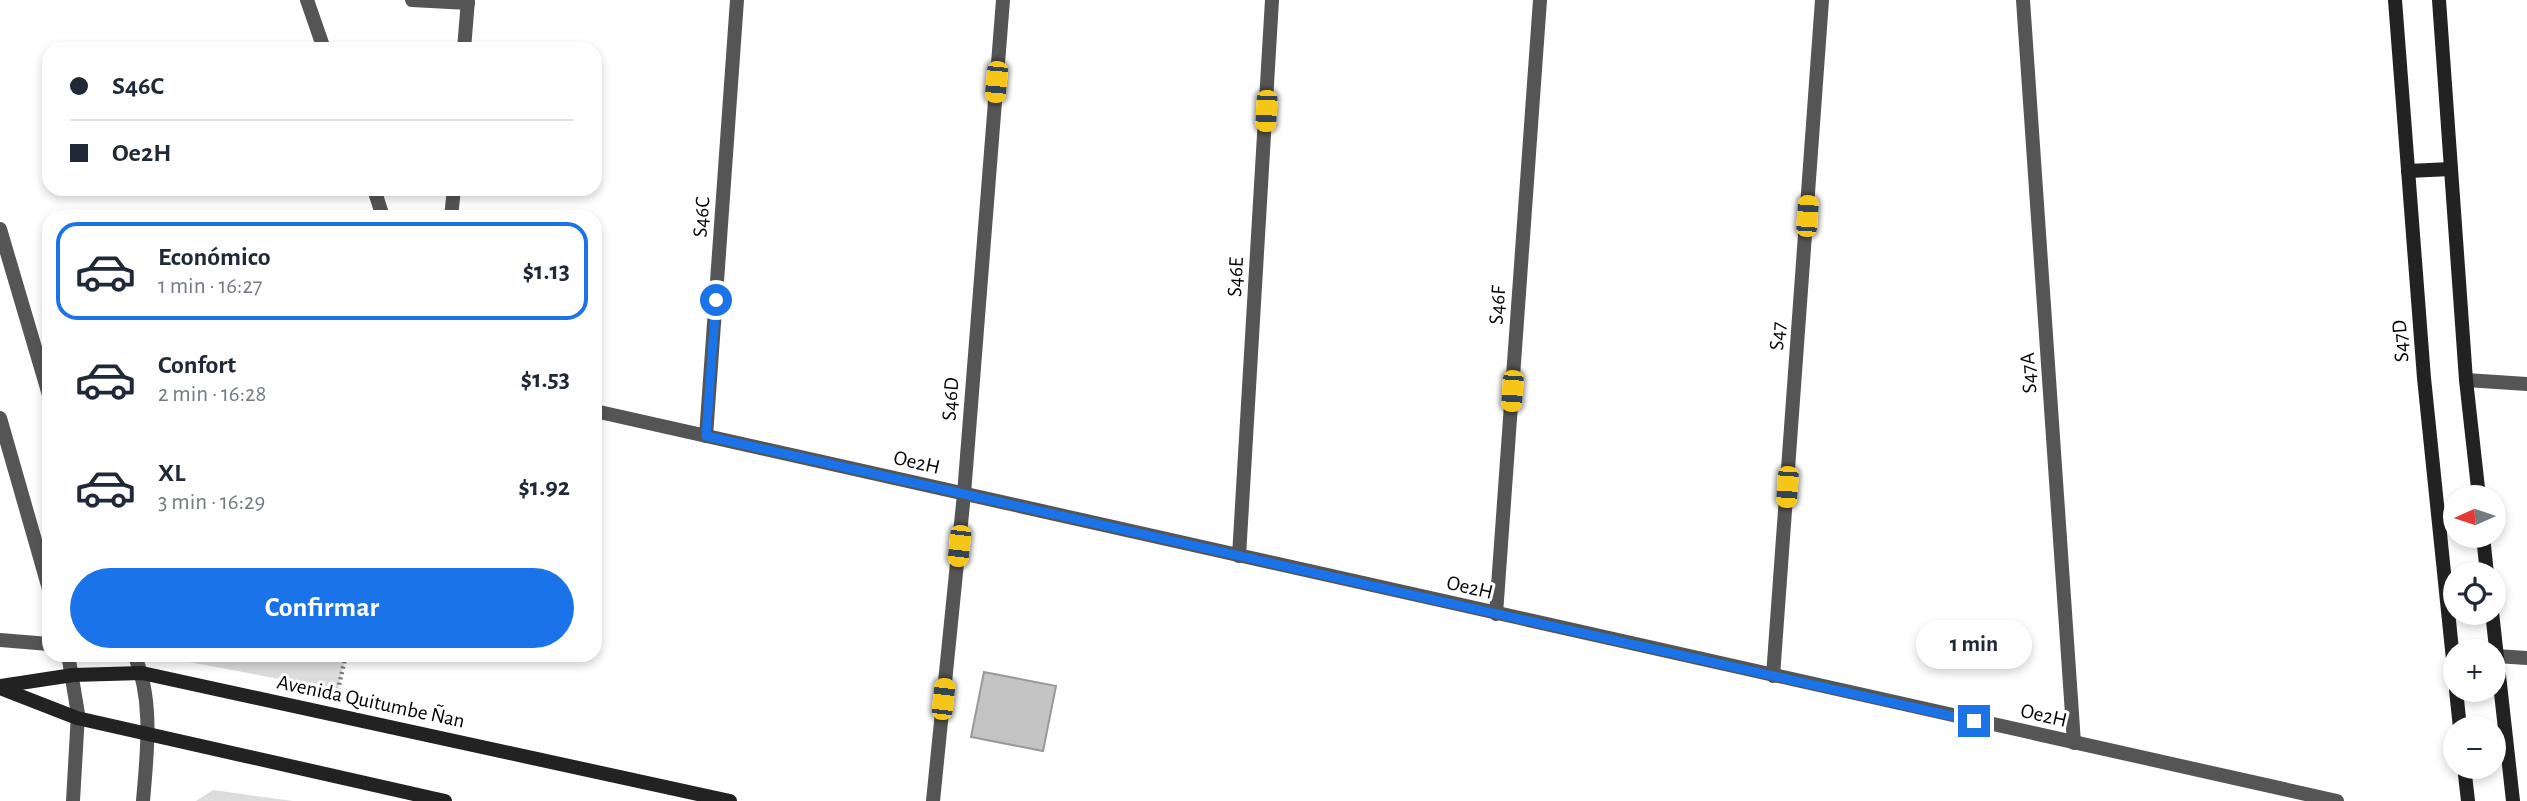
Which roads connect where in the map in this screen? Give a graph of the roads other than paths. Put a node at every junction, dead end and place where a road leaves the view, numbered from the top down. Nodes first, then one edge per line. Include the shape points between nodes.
1 (307, 0) edge
2 (412, 0) edge
3 (737, 0) edge
4 (1003, 0) edge
5 (1272, 0) edge
6 (1540, 0) edge
7 (1822, 0) edge
8 (2023, 0) edge
9 (2395, 0) edge
10 (2439, 0) edge
11 (468, 2) edge
12 (322, 42) edge
13 (465, 42) edge
14 (2451, 169) junction
15 (2408, 171) junction
16 (0, 229) edge
17 (42, 371) edge
18 (2466, 380) junction
19 (2527, 384) edge
20 (602, 413) edge
21 (0, 418) edge
22 (706, 436) junction
23 (2478, 485) edge
24 (964, 495) junction
25 (1239, 556) junction
26 (42, 565) edge
27 (1496, 614) junction
28 (2451, 639) edge
29 (0, 640) edge
30 (42, 643) edge
31 (2506, 657) edge
32 (2527, 658) edge
33 (70, 662) edge
34 (137, 662) edge
35 (142, 673) junction
36 (73, 675) junction
37 (1773, 676) junction
38 (0, 687) edge
39 (2501, 702) edge
40 (77, 716) junction
41 (148, 732) junction
42 (2074, 743) junction
43 (2465, 779) edge
44 (73, 801) edge
45 (143, 801) edge
46 (445, 801) edge
47 (730, 801) edge
48 (933, 801) edge
49 (2337, 801) edge
50 (2468, 801) edge
51 (2513, 801) edge

1 - 12 street
2 - 11 street
3 - 22 street, S46C
4 - 24 street, S46D
5 - 25 street, S46E
6 - 27 street, S46F
7 - 37 street, S47
8 - 42 street, S47A
9 - 15 main road, S47D
10 - 14 main road
11 - 13 street
14 - 15 main road
14 - 18 main road
15 - 28 main road, S47D
16 - 17 street
18 - 19 street
18 - 23 main road
20 - 22 street, Oe2H
21 - 26 street
22 - 24 street, Oe2H
24 - 25 street, Oe2H
24 - 48 street, S46D
25 - 27 street, Oe2H
27 - 37 street, Oe2H
29 - 30 street
31 - 32 street
33 - 36 street
34 - 35 street
35 - 36 main road, Avenida Quitumbe Ñan
35 - 41 street
35 - 47 main road, Avenida Quitumbe Ñan
36 - 38 main road, Avenida Quitumbe Ñan
36 - 40 street
37 - 42 street, Oe2H
38 - 40 main road, Avenida Quitumbe Ñan
39 - 51 main road
40 - 41 main road, Avenida Quitumbe Ñan
40 - 44 street
41 - 45 street
41 - 46 main road, Avenida Quitumbe Ñan
42 - 49 street, Oe2H
43 - 50 main road

